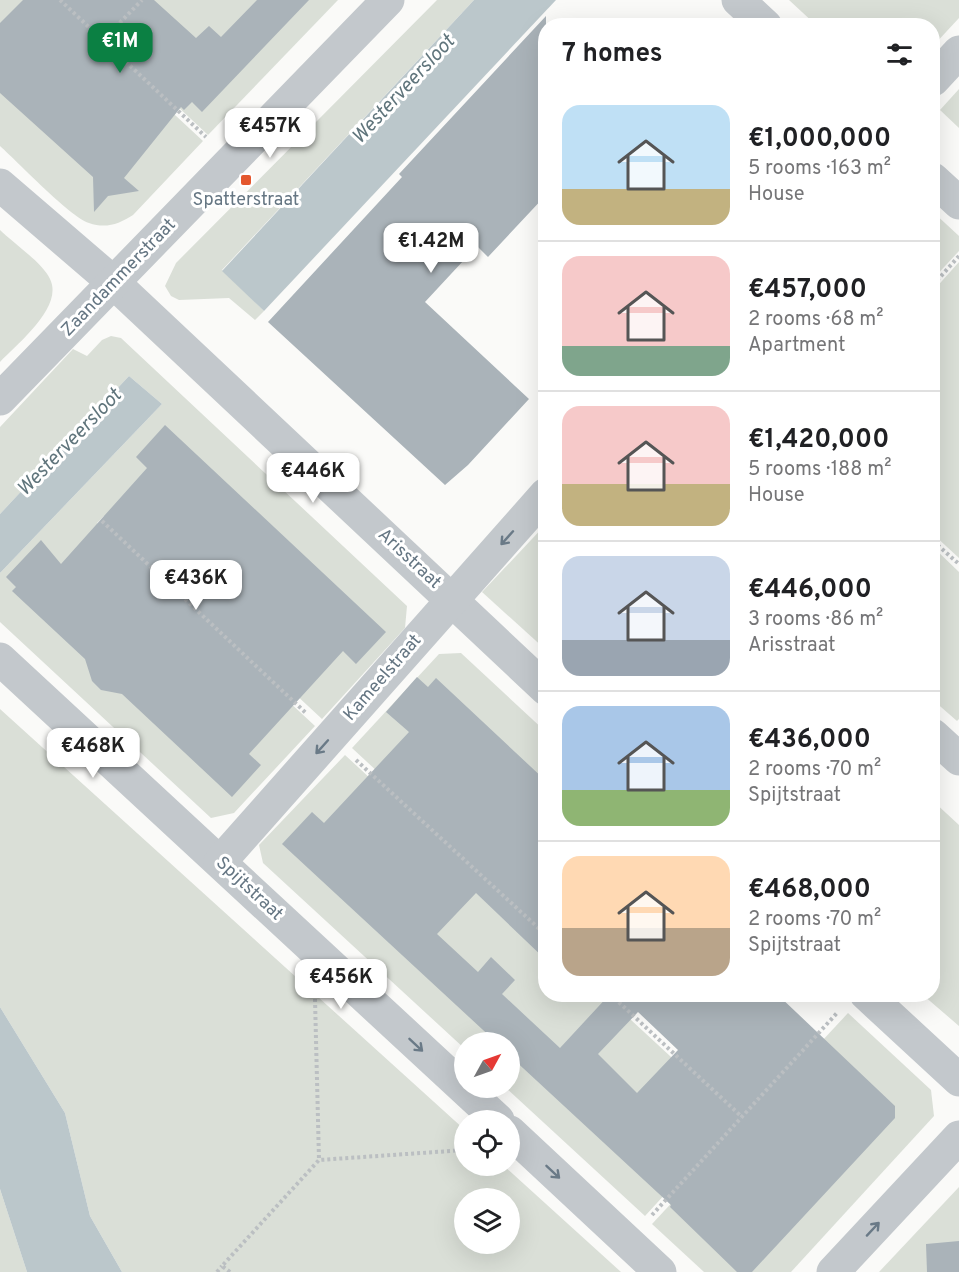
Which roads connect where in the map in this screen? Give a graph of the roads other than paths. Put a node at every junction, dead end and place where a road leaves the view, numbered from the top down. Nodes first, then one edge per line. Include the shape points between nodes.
1 (388, 0) edge
2 (738, 0) edge
3 (757, 18) edge
4 (959, 52) edge
5 (940, 72) edge
6 (0, 185) edge
7 (940, 185) edge
8 (959, 203) edge
9 (114, 283) junction
10 (0, 399) edge
11 (538, 503) edge
12 (452, 599) junction
13 (0, 659) edge
14 (538, 681) edge
15 (940, 741) edge
16 (959, 759) edge
17 (220, 862) junction
18 (875, 1002) edge
19 (959, 1080) edge
20 (487, 1110) edge
21 (959, 1137) edge
22 (520, 1141) edge
23 (660, 1272) edge
24 (833, 1272) edge

1 - 9 street, Zaandammerstraat
2 - 3 street
4 - 5 street
6 - 9 street
7 - 8 street
9 - 10 street, Zaandammerstraat
9 - 12 street, Arisstraat
11 -> 12 street, Kameelstraat
12 - 14 street, Arisstraat
12 -> 17 street, Kameelstraat
13 - 17 street, Spijtstraat
15 - 16 street
17 -> 20 street, Spijtstraat
18 - 19 street
24 -> 21 street
22 -> 23 street

